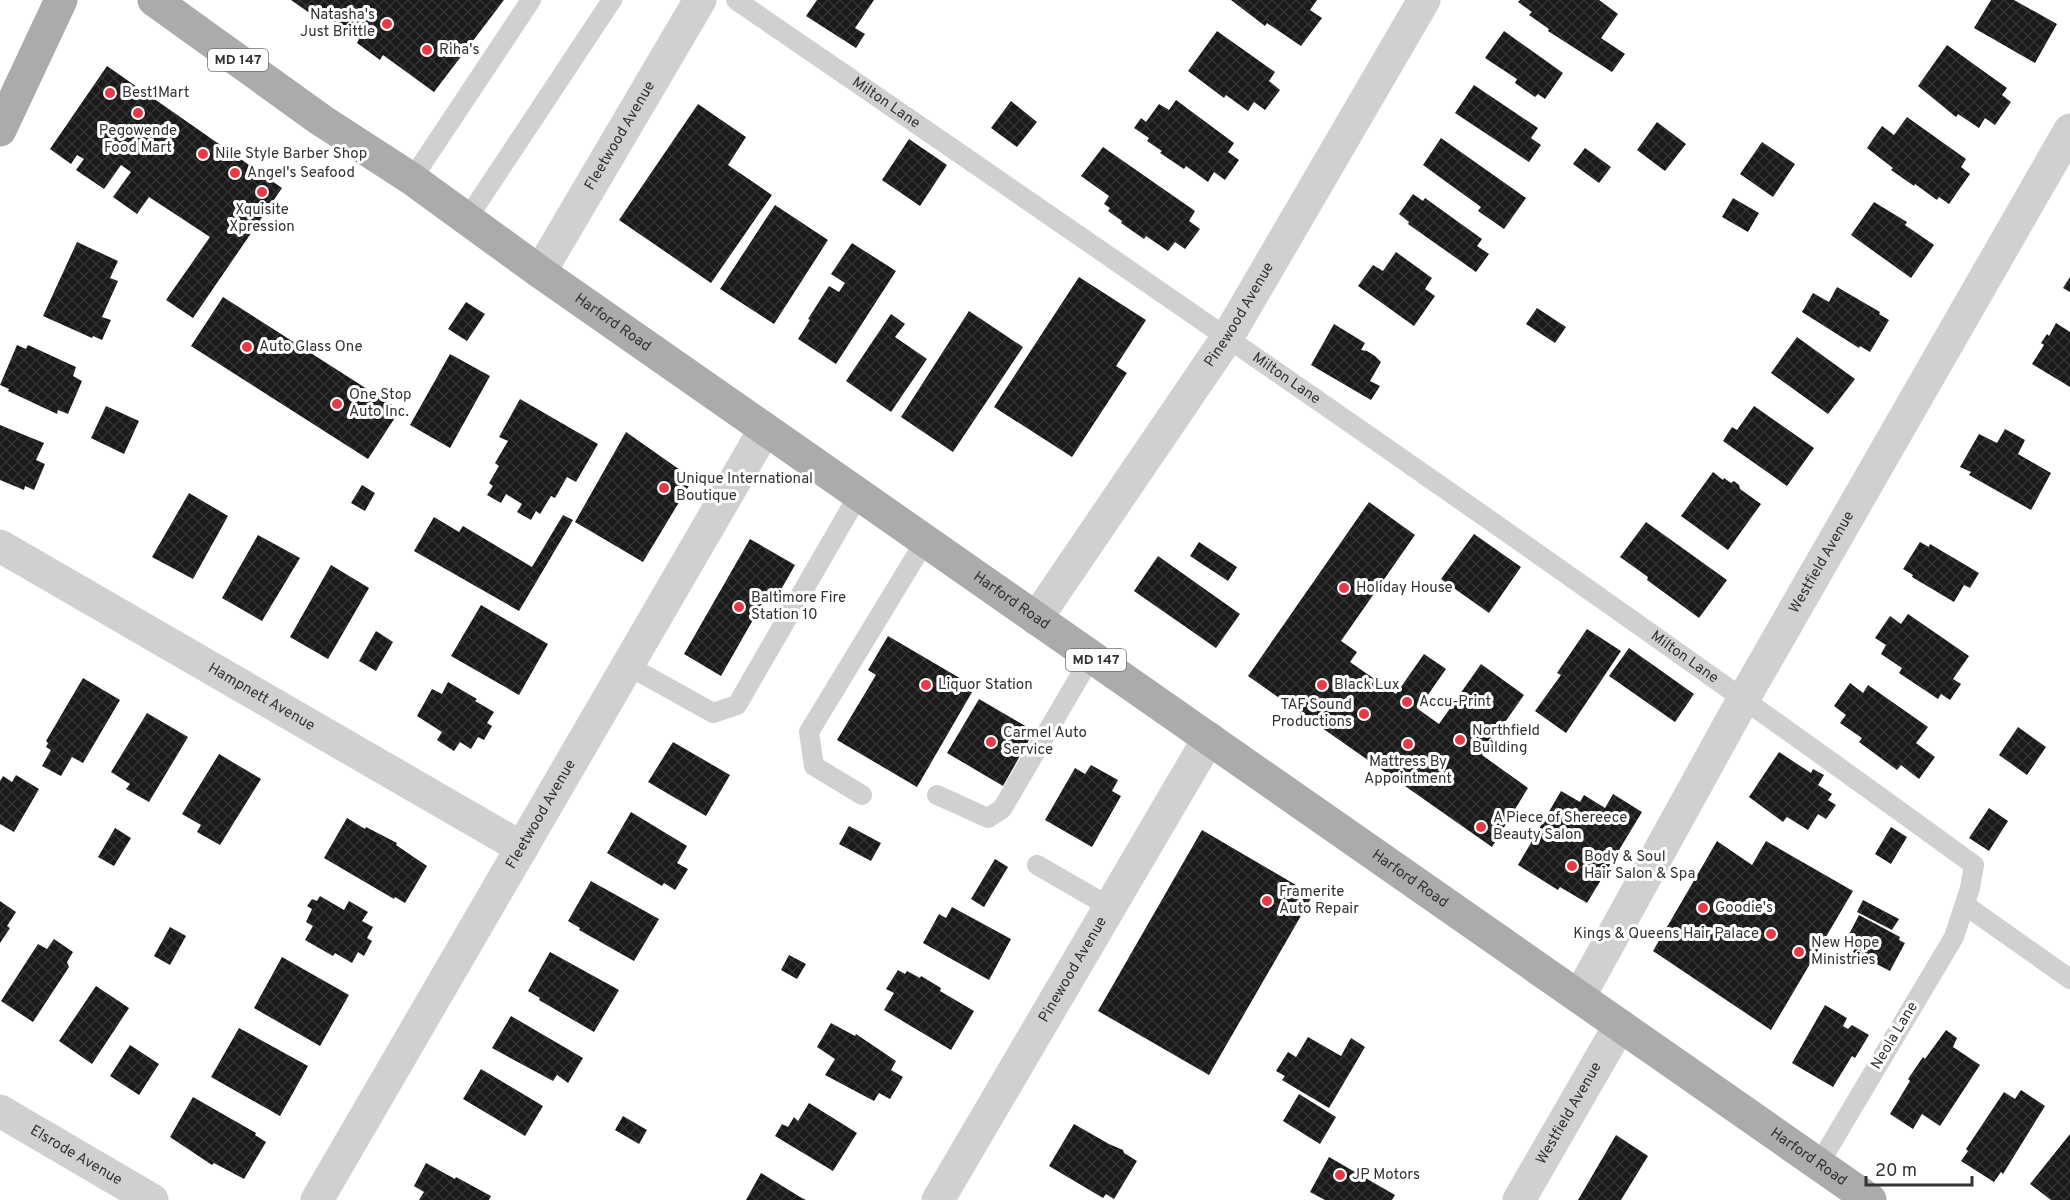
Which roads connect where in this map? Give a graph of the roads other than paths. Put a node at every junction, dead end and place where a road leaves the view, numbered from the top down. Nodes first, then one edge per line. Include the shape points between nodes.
1 (61, 0) edge
2 (154, 0) edge
3 (531, 0) edge
4 (612, 0) edge
5 (700, 0) edge
6 (736, 0) edge
7 (1424, 0) edge
8 (0, 130) edge
9 (2070, 130) edge
10 (412, 179) junction
11 (467, 219) junction
12 (540, 272) junction
13 (1227, 338) junction
14 (765, 429) junction
15 (859, 495) junction
16 (925, 541) junction
17 (0, 546) edge
18 (1036, 619) junction
19 (1091, 657) junction
20 (627, 665) junction
21 (1744, 698) junction
22 (1209, 738) junction
23 (862, 795) dead end
24 (937, 795) dead end
25 (522, 848) junction
26 (1037, 865) dead end
27 (1965, 905) junction
28 (1110, 907) junction
29 (2070, 979) edge
30 (1579, 997) junction
31 (1620, 1025) junction
32 (0, 1111) edge
33 (1819, 1164) junction
34 (152, 1200) edge
35 (317, 1200) edge
36 (938, 1200) edge
37 (1519, 1200) edge
38 (1870, 1200) edge

1 - 8 main road
2 - 10 main road, Harford Road / MD 147 via 321,120
3 - 10 lane
4 - 11 lane
5 - 12 street, Fleetwood Avenue
6 - 13 lane, Milton Lane
7 - 13 street, Pinewood Avenue
9 - 21 street, Westfield Avenue
10 - 11 main road, Harford Road / MD 147
11 - 12 main road, Harford Road / MD 147
12 - 14 main road, Harford Road / MD 147
13 - 18 street, Pinewood Avenue
13 - 21 lane, Milton Lane
14 - 15 main road, Harford Road / MD 147
14 - 20 street, Fleetwood Avenue
15 - 16 main road, Harford Road / MD 147
15 - 20 lane via 737,705 713,713
16 - 18 main road, Harford Road / MD 147
16 - 23 lane via 808,732 814,766
17 - 25 street, Hampnett Avenue
18 - 19 main road, Harford Road / MD 147
19 - 22 main road, Harford Road / MD 147
19 - 24 lane via 1002,809 988,818
20 - 25 street, Fleetwood Avenue
21 - 27 lane, Milton Lane via 1974,865
21 - 30 street, Westfield Avenue
22 - 28 street, Pinewood Avenue
22 - 30 main road, Harford Road / MD 147
25 - 35 street, Fleetwood Avenue
26 - 28 lane
27 - 29 lane
27 - 33 lane, Neola Lane via 1954,937
28 - 36 street, Pinewood Avenue
30 - 31 main road, Harford Road / MD 147
31 - 33 main road, Harford Road / MD 147
31 - 37 street, Westfield Avenue
32 - 34 street, Elsrode Avenue
33 - 38 main road, Harford Road / MD 147

